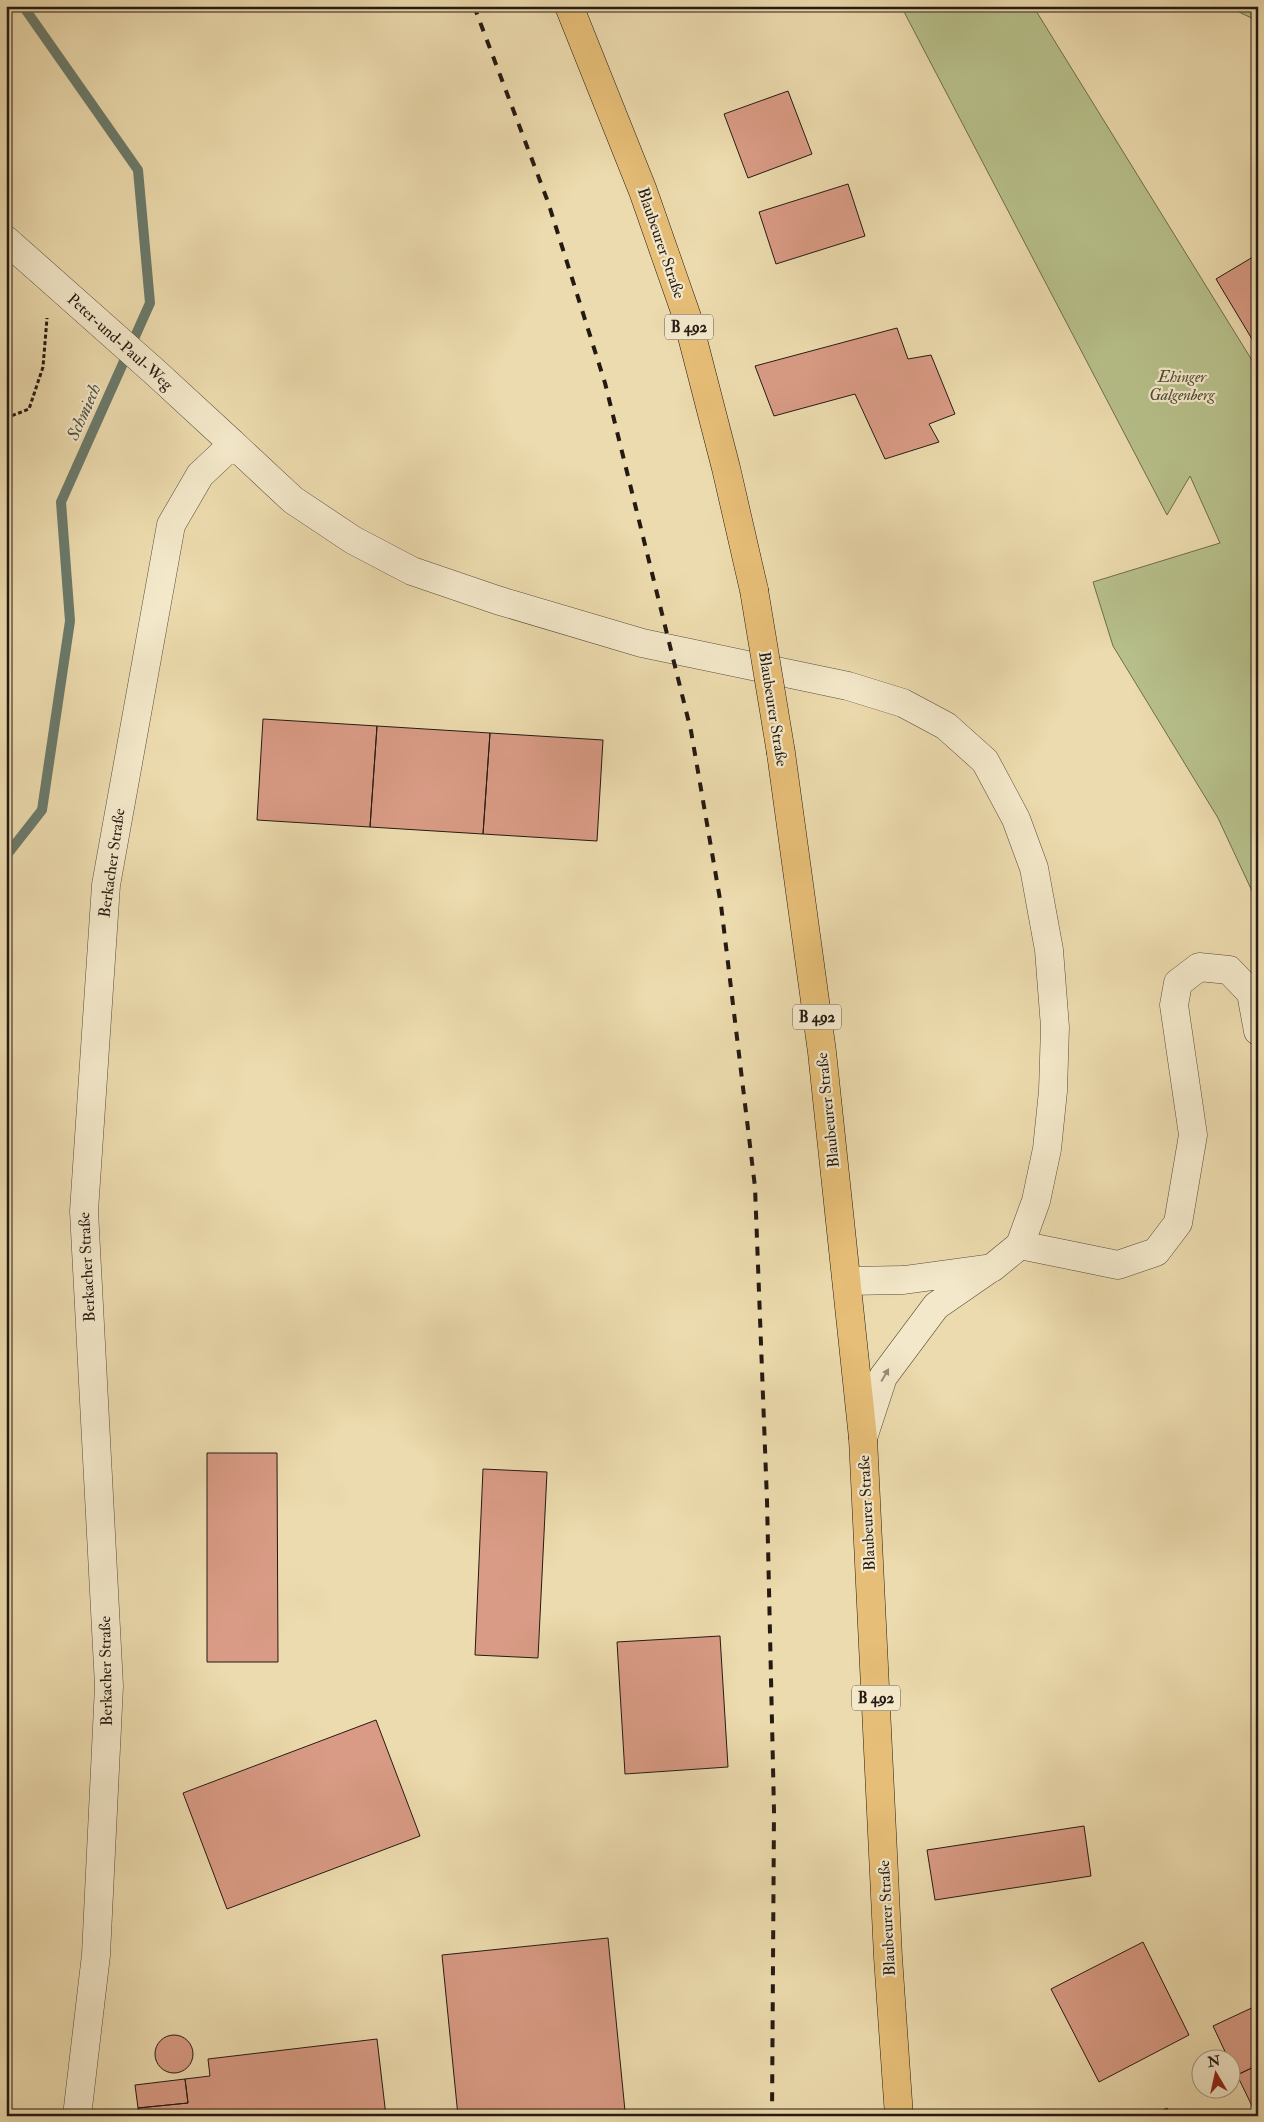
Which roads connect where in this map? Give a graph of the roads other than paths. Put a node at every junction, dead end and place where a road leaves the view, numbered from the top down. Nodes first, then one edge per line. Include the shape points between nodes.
1 (569, 6) edge
2 (6, 240) edge
3 (233, 444) junction
4 (1258, 1031) edge
5 (1020, 1245) junction
6 (992, 1268) junction
7 (847, 1282) junction
8 (863, 1438) junction
9 (77, 2116) edge
10 (898, 2116) edge

1 - 7 main road, Blaubeurer Straße / B 492, bridge via 643,191 687,317 754,590 781,753 822,1052
2 - 3 street, Peter-und-Paul-Weg
3 - 5 street, Peter-und-Paul-Weg via 293,500 353,540 412,571 642,643 848,686 903,703 946,726 985,761 1016,820 1034,868 1049,950 1054,1017 1053,1090 1047,1149 1036,1201
3 - 9 street, Berkacher Straße via 200,475 171,525 106,885 84,1210 109,1686 96,1956
4 - 5 street via 1251,993 1229,970 1199,968 1178,983 1174,1005 1193,1135 1178,1223 1156,1252 1118,1265
5 - 6 street
6 - 7 street via 904,1280
8 -> 6 street via 882,1377 936,1306
7 - 8 main road, Blaubeurer Straße / B 492
8 - 10 main road, Blaubeurer Straße / B 492

